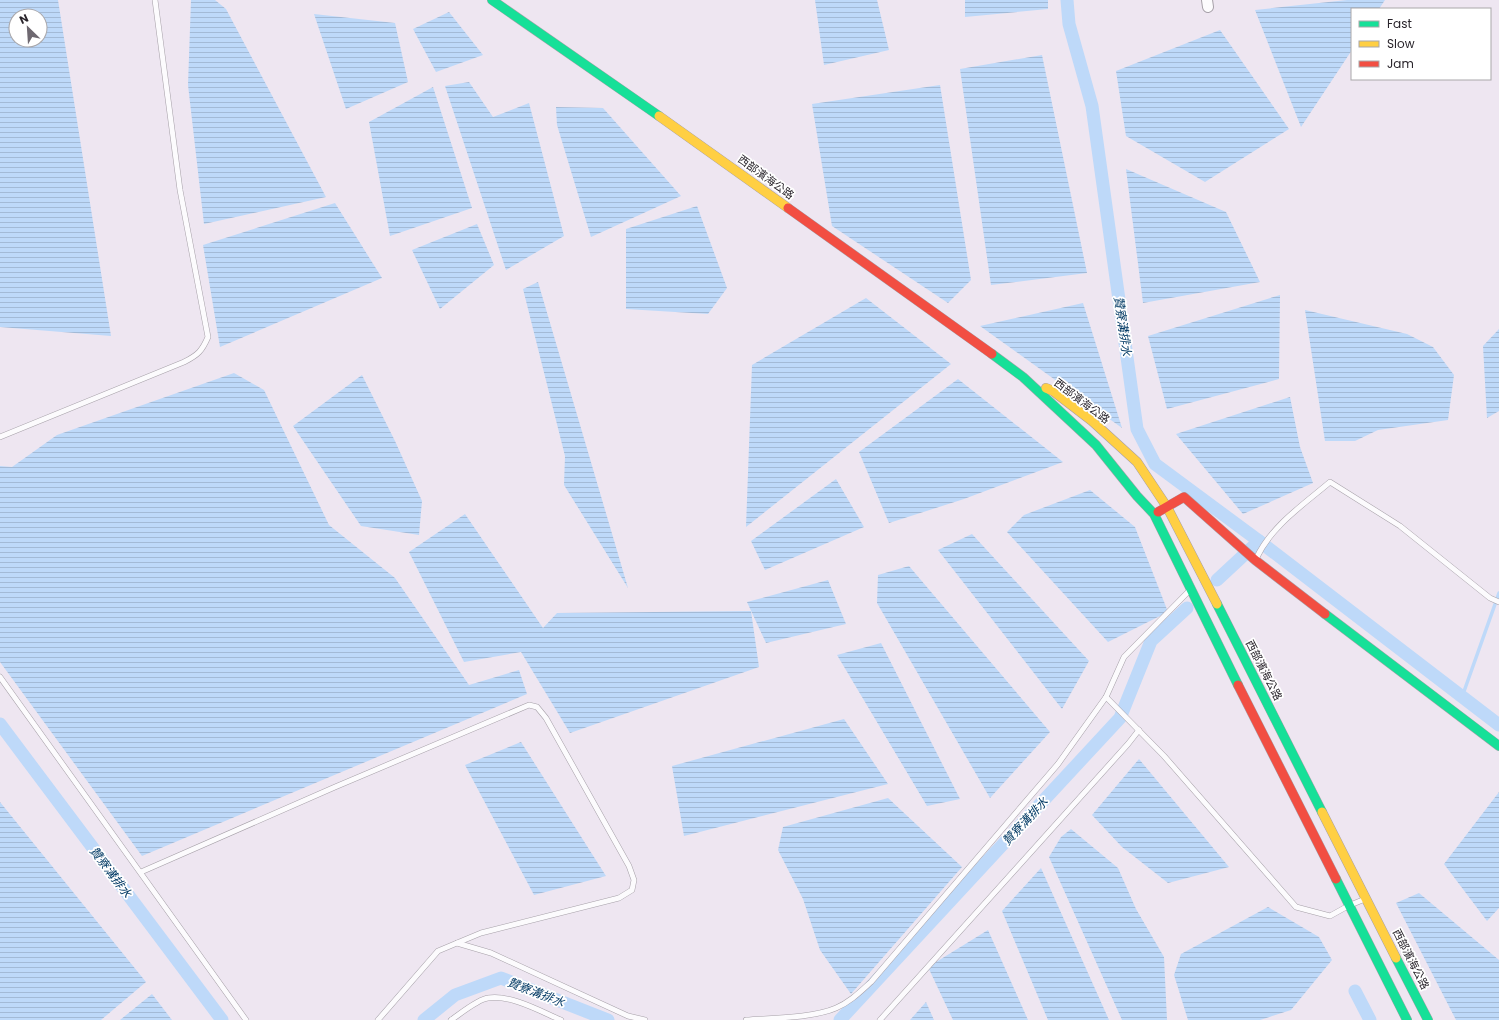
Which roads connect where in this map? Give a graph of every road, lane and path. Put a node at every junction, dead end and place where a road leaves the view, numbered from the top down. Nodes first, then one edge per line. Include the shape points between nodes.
1 (155, 0) edge
2 (492, 0) edge
3 (1023, 377) junction
4 (0, 437) edge
5 (1166, 507) junction
6 (1154, 514) junction
7 (1257, 557) junction
8 (1190, 589) junction
9 (1499, 602) edge
10 (0, 677) edge
11 (1106, 697) junction
12 (1138, 730) junction
13 (1499, 746) edge
14 (141, 872) junction
15 (1366, 898) junction
16 (1348, 906) junction
17 (457, 944) junction
18 (246, 1020) edge
19 (378, 1020) edge
20 (451, 1020) edge
21 (561, 1020) edge
22 (645, 1020) edge
23 (746, 1020) edge
24 (880, 1020) edge
25 (1406, 1020) edge
26 (1428, 1020) edge

1 - 4 lane via 180,190 208,337 203,349 184,362
2 - 3 main road, 西部濱海公路 via 734,169
3 - 5 main road, 西部濱海公路 via 1053,391 1092,421 1136,462
3 - 6 main road, 西部濱海公路 via 1096,445
5 - 6 main road
5 - 7 main road via 1184,497 1234,543
5 - 15 main road, 西部濱海公路
6 - 8 main road, 西部濱海公路
7 - 9 lane via 1282,523 1330,482 1400,526 1490,598
7 - 13 main road
8 - 11 lane via 1124,657
8 - 16 main road, 西部濱海公路
10 - 14 lane
11 - 12 lane
11 - 23 lane via 1058,764 871,982 853,998 835,1008 814,1014
12 - 16 lane via 1164,756 1296,907 1330,916
12 - 24 lane via 1123,750
14 - 17 lane via 529,705 537,707 546,718 629,866 634,880 632,890 619,898 481,933
14 - 18 lane via 154,894
15 - 16 lane
15 - 26 main road, 西部濱海公路
16 - 25 main road, 西部濱海公路
17 - 19 lane via 438,951
17 - 22 lane via 490,953 628,1016
20 - 21 lane via 488,998 508,999

